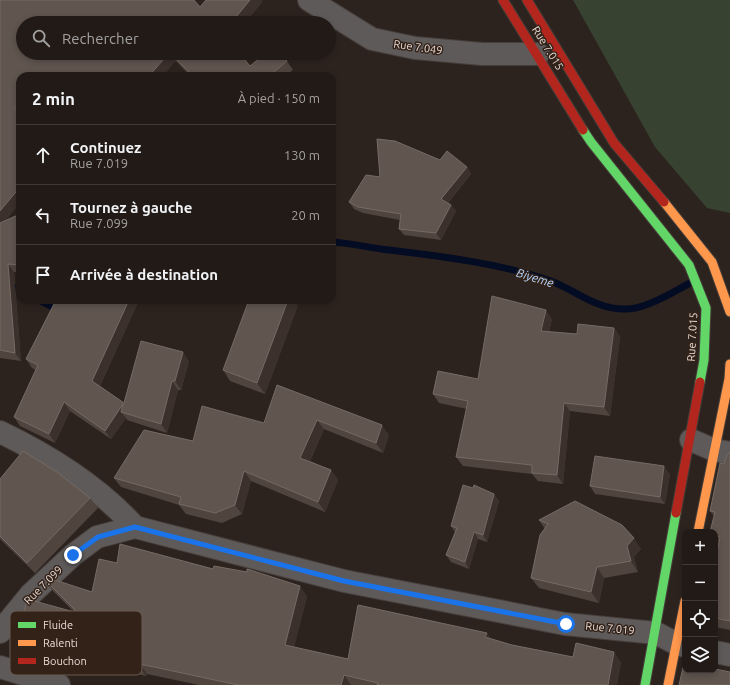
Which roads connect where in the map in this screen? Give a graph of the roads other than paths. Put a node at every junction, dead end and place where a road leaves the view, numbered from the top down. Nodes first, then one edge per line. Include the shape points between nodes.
1 (309, 0) edge
2 (503, 0) edge
3 (527, 0) edge
4 (335, 16) edge
5 (336, 17) edge
6 (538, 54) junction
7 (730, 309) edge
8 (730, 364) edge
9 (0, 432) edge
10 (691, 440) junction
11 (722, 451) edge
12 (135, 527) junction
13 (699, 529) edge
14 (17, 611) edge
15 (10, 620) edge
16 (0, 632) edge
17 (656, 633) junction
18 (682, 634) edge
19 (681, 645) edge
20 (718, 653) edge
21 (730, 655) edge
22 (0, 667) edge
23 (10, 670) edge
24 (26, 675) edge
25 (59, 685) edge
26 (645, 685) edge
27 (668, 685) edge

1 - 4 street, Rue 7.049
2 - 6 main road, Rue 7.015
3 - 7 main road, Rue 7.015 via 614,143 712,262
5 - 6 street, Rue 7.049 via 372,39 415,48 482,54
6 - 10 main road, Rue 7.015 via 591,142 689,265 706,308 704,360
8 - 11 main road
9 - 12 street via 30,446 87,482
10 - 11 street
10 - 17 main road, Rue 7.015
11 - 13 main road
12 - 14 street, Rue 7.099 via 98,537 73,555 31,594
12 - 17 street, Rue 7.019 via 344,581 566,624
15 - 16 street, Rue 7.099
17 - 19 street, Rue 7.019
17 - 26 main road, Rue 7.015
18 - 19 main road
19 - 27 main road
20 - 21 street
22 - 23 street
24 - 25 street

